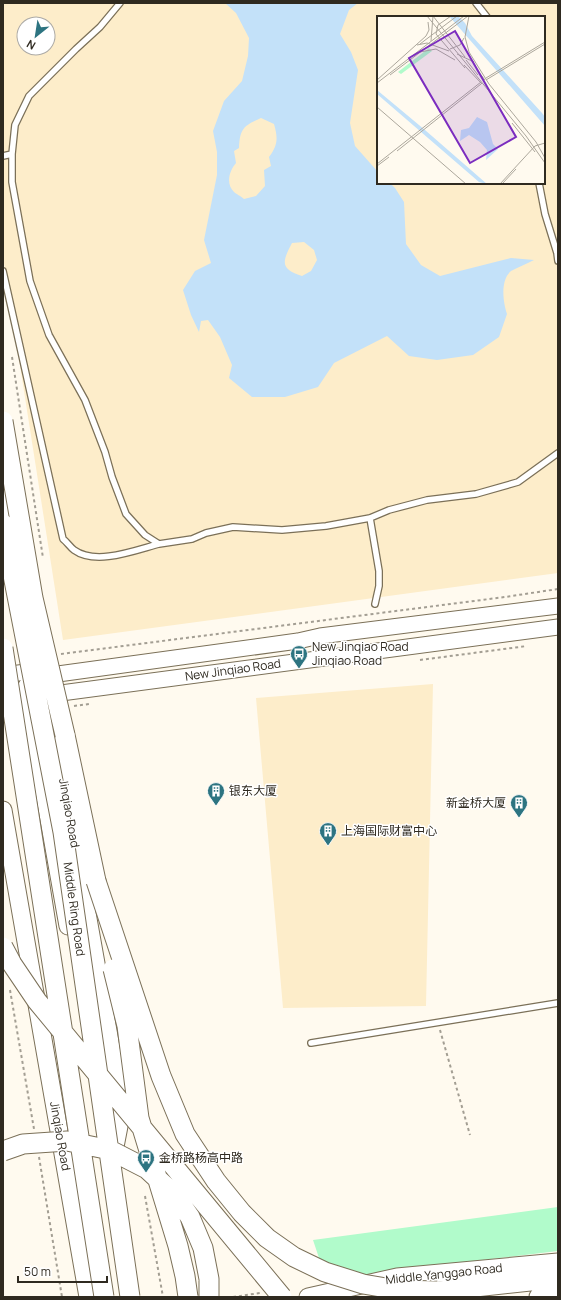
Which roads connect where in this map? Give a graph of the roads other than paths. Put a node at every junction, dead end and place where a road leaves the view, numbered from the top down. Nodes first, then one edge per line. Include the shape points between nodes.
1 (120, 3) edge
2 (476, 3) edge
3 (486, 16) edge
4 (12, 154) junction
5 (3, 156) edge
6 (539, 184) edge
7 (558, 261) edge
8 (3, 271) edge
9 (3, 421) edge
10 (558, 452) edge
11 (3, 495) edge
12 (370, 518) junction
13 (3, 524) edge
14 (159, 544) junction
15 (33, 598) junction
16 (375, 604) dead end
17 (558, 606) edge
18 (558, 627) edge
19 (3, 648) edge
20 (26, 672) junction
21 (3, 675) edge
22 (48, 695) junction
23 (28, 697) junction
24 (3, 700) edge
25 (3, 706) edge
26 (57, 804) junction
27 (3, 810) edge
28 (96, 881) junction
29 (62, 892) junction
30 (3, 947) edge
31 (558, 1003) edge
32 (311, 1043) dead end
33 (60, 1134) junction
34 (3, 1151) edge
35 (114, 1152) junction
36 (558, 1262) edge
37 (558, 1278) edge
38 (437, 1291) junction
39 (558, 1294) edge
40 (88, 1297) edge
41 (104, 1297) edge
42 (112, 1297) edge
43 (130, 1297) edge
44 (139, 1297) edge
45 (188, 1297) edge
46 (209, 1297) edge
47 (282, 1297) edge
48 (308, 1297) edge
49 (392, 1297) edge
50 (540, 1297) edge

1 - 4 lane via 100,27 29,96 15,125
2 - 3 lane
4 - 5 lane
4 - 14 lane via 12,182 30,281 49,335 85,400 126,514 145,535
6 - 7 lane
8 - 14 lane via 63,539 74,550 90,557 124,554
9 - 15 highway, bridge
10 - 12 lane via 518,482 476,494 427,500
11 - 20 main road, Jinqiao Road
12 - 14 lane via 282,530 233,527 192,539
12 - 16 lane via 379,571
13 - 26 highway, Middle Ring Road, bridge
15 - 26 highway, bridge
15 - 28 highway, bridge
17 - 20 street, New Jinqiao Road via 320,636 58,674
18 - 22 street, New Jinqiao Road
19 - 41 highway, bridge
20 - 21 street, New Jinqiao Road
20 - 22 main road
20 - 23 main road, Jinqiao Road
22 - 23 street, New Jinqiao Road
22 - 35 main road, Jinqiao Road via 120,1098 120,1121
23 - 24 street, New Jinqiao Road
23 - 29 main road, Jinqiao Road
25 - 29 main road via 8,716 32,849 40,865
26 - 43 highway, Middle Ring Road, bridge
27 - 33 main road, Jinqiao Road
28 - 38 highway, bridge via 161,1076 185,1134 216,1181 242,1213 267,1238 325,1272 363,1284 398,1290
28 - 45 highway, bridge via 126,1026 139,1118 178,1246
29 - 35 main road, Jinqiao Road via 97,1092
30 - 47 highway, bridge via 42,1006
31 - 32 lane
33 - 40 main road, Jinqiao Road
33 - 42 main road via 81,1157 90,1176
34 - 46 highway, bridge via 23,1144 67,1141 110,1150 147,1169 174,1194 190,1217 203,1248 209,1279
35 - 44 main road, Jinqiao Road
36 - 48 main road, Middle Yanggao Road via 397,1277
37 - 38 highway
38 - 49 highway, bridge
39 - 50 highway

